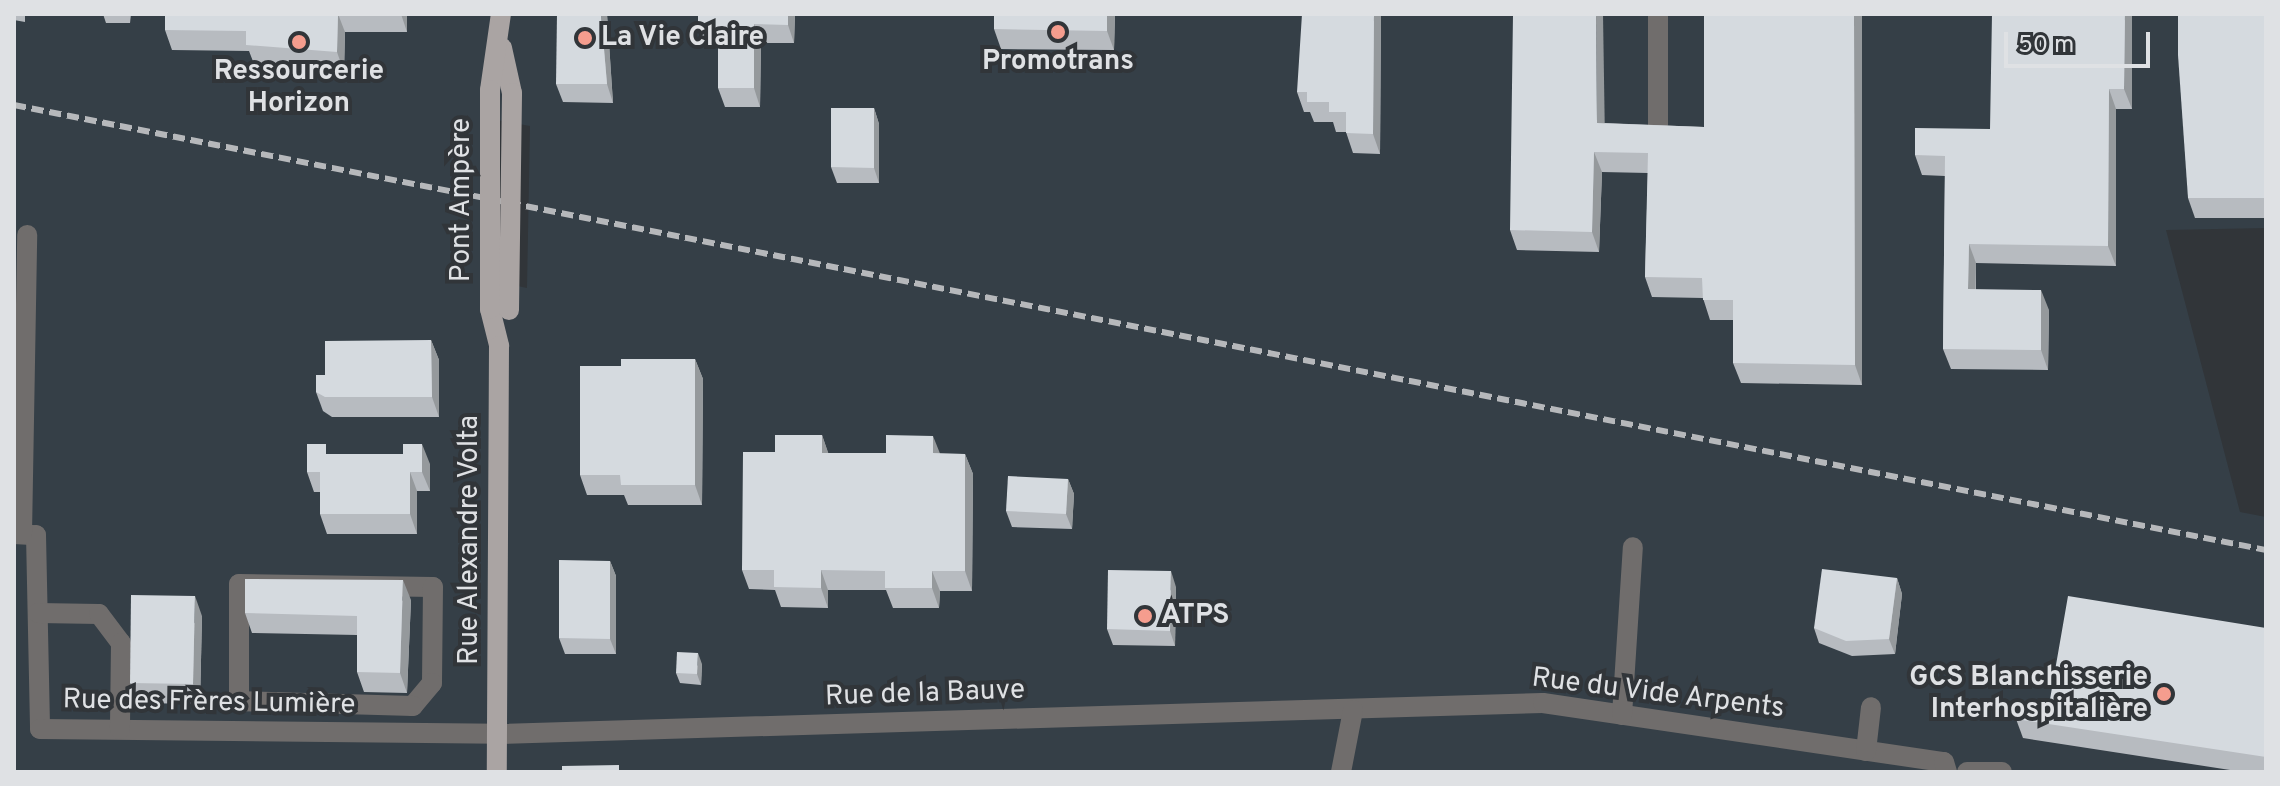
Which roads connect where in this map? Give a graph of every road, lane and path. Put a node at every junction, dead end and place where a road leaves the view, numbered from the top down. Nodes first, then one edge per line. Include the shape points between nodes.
1 (501, 14) edge
2 (1658, 14) edge
3 (501, 44) junction
4 (1658, 125) edge
5 (27, 235) dead end
6 (499, 310) junction
7 (18, 534) edge
8 (1633, 547) dead end
9 (38, 613) junction
10 (310, 704) junction
11 (1871, 707) dead end
12 (1353, 710) junction
13 (1622, 715) junction
14 (120, 729) junction
15 (310, 732) junction
16 (498, 734) junction
17 (1866, 751) junction
18 (497, 772) edge
19 (1341, 772) edge
20 (1947, 772) edge
21 (1967, 772) edge
22 (2002, 772) edge

1 - 3 main road
2 - 4 street
3 - 6 main road, Pont Ampère, bridge via 490,90
3 - 6 main road, Pont Ampère, bridge via 512,93
5 - 7 street
6 - 16 main road, Rue Alexandre Volta
7 - 9 street, Rue des Frères Lumière via 36,535
8 - 13 street
9 - 14 street via 99,614 121,643
9 - 14 street, Rue des Frères Lumière via 40,729
10 - 10 street via 413,706 432,683 433,587 239,584 239,701
10 - 15 street
11 - 17 street
12 - 13 street, Rue du Vide Arpents via 1543,703
12 - 16 street, Rue de la Bauve
12 - 19 street
13 - 17 street, Rue du Vide Arpents
14 - 15 street, Rue des Frères Lumière
15 - 16 street, Rue des Frères Lumière
16 - 18 main road, Rue Alexandre Volta
17 - 20 street, Rue du Vide Arpents via 1944,762
21 - 22 street

